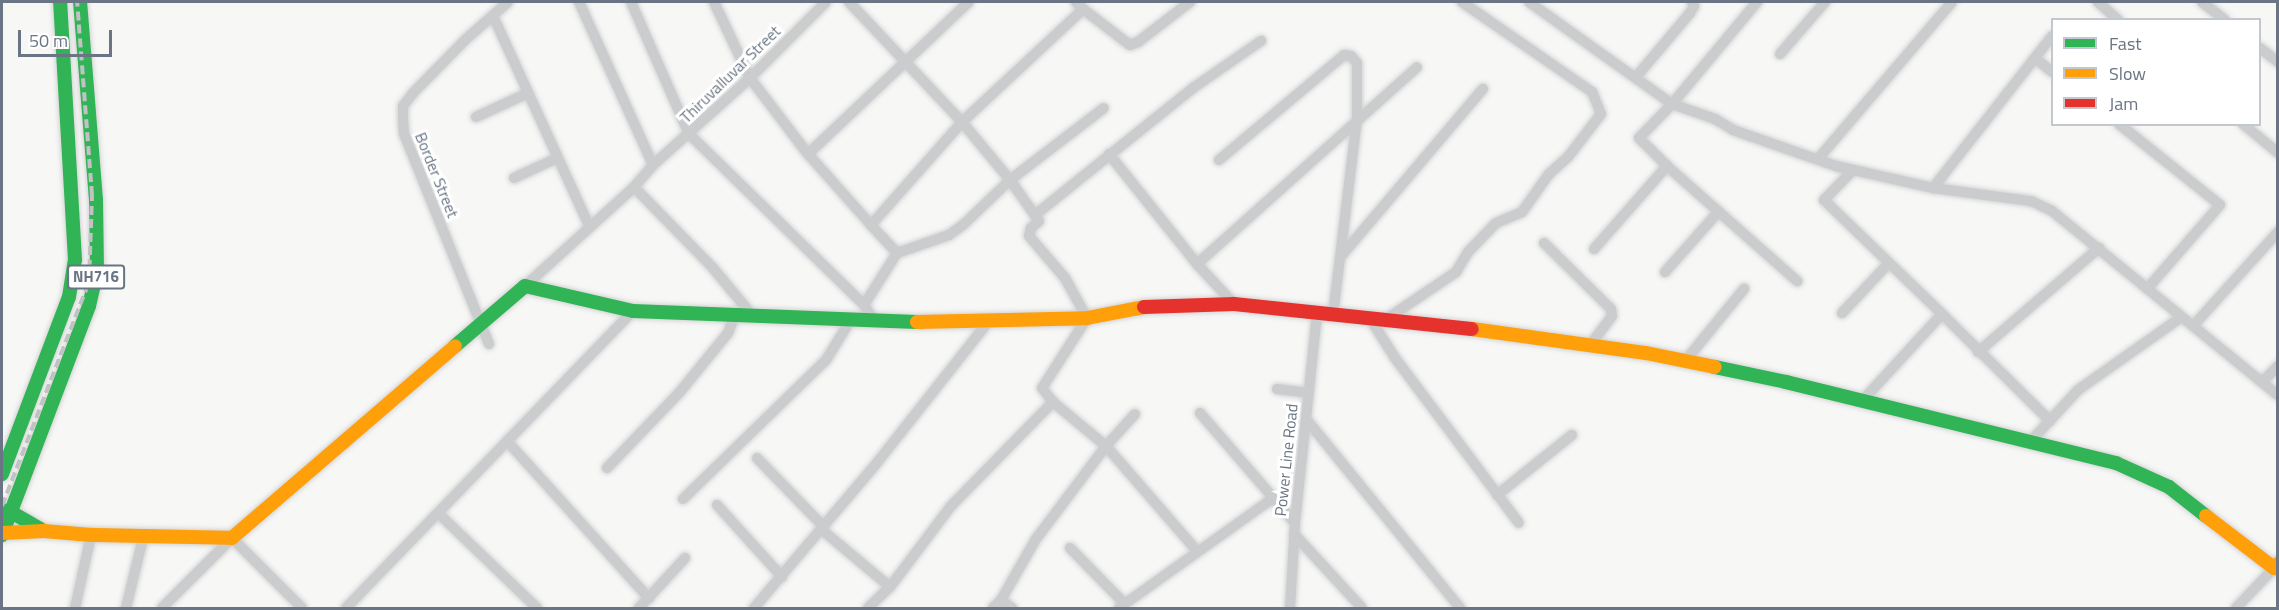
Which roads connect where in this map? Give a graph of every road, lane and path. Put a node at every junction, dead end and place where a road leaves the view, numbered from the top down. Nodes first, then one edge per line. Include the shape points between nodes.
1 (60, 2) edge
2 (80, 2) edge
3 (508, 2) edge
4 (579, 2) edge
5 (631, 2) edge
6 (714, 2) edge
7 (826, 2) edge
8 (849, 2) edge
9 (969, 2) edge
10 (1190, 2) edge
11 (1462, 2) edge
12 (1529, 2) edge
13 (1692, 2) edge
14 (1757, 2) edge
15 (1825, 2) edge
16 (1952, 2) edge
17 (2098, 2) edge
18 (2202, 2) edge
19 (1079, 5) edge
20 (492, 16) junction
21 (2116, 18) edge
22 (2222, 18) edge
23 (2051, 37) edge
24 (1261, 41) dead end
25 (2261, 50) edge
26 (1780, 54) dead end
27 (2035, 58) junction
28 (906, 61) junction
29 (2277, 62) edge
30 (1417, 67) dead end
31 (2051, 71) edge
32 (1636, 77) junction
33 (750, 78) junction
34 (1483, 89) dead end
35 (528, 93) junction
36 (1672, 104) junction
37 (1104, 108) dead end
38 (476, 117) dead end
39 (1358, 119) junction
40 (962, 122) junction
41 (2121, 126) edge
42 (2245, 126) edge
43 (689, 134) junction
44 (2277, 153) edge
45 (808, 154) junction
46 (1109, 154) junction
47 (557, 158) junction
48 (1818, 159) junction
49 (1219, 160) dead end
50 (653, 165) junction
51 (1667, 166) junction
52 (1853, 170) junction
53 (514, 178) dead end
54 (1010, 180) junction
55 (634, 187) junction
56 (1933, 188) junction
57 (1719, 211) junction
58 (1035, 215) junction
59 (871, 225) junction
60 (588, 226) junction
61 (2277, 232) edge
62 (1544, 243) dead end
63 (2099, 248) junction
64 (1594, 249) dead end
65 (897, 253) junction
66 (1342, 255) junction
67 (1197, 264) junction
68 (1888, 264) junction
69 (1665, 272) dead end
70 (1797, 281) dead end
71 (525, 286) junction
72 (1744, 289) dead end
73 (2147, 289) junction
74 (1234, 304) junction
75 (864, 305) junction
76 (633, 310) junction
77 (1842, 313) dead end
78 (1317, 314) junction
79 (1333, 314) junction
80 (1942, 314) junction
81 (735, 315) junction
82 (752, 315) junction
83 (1087, 318) junction
84 (2180, 318) junction
85 (1371, 320) junction
86 (1385, 320) junction
87 (850, 321) junction
88 (875, 322) junction
89 (988, 322) junction
90 (482, 323) junction
91 (2193, 326) junction
92 (489, 344) dead end
93 (1589, 347) junction
94 (1978, 352) junction
95 (1686, 360) junction
96 (2277, 366) edge
97 (2262, 382) junction
98 (1277, 389) dead end
99 (1309, 393) junction
100 (2277, 395) edge
101 (1862, 401) junction
102 (1053, 402) junction
103 (1200, 413) dead end
104 (1135, 414) dead end
105 (1306, 419) junction
106 (2050, 421) junction
107 (1572, 435) dead end
108 (7, 437) edge
109 (507, 441) junction
110 (2030, 442) junction
111 (1106, 446) junction
112 (33, 447) junction
113 (757, 458) dead end
114 (607, 468) dead end
115 (2, 474) edge
116 (1497, 495) junction
117 (1273, 498) junction
118 (683, 499) dead end
119 (717, 505) dead end
120 (6, 511) edge
121 (438, 513) junction
122 (1519, 523) dead end
123 (822, 528) junction
124 (1295, 529) junction
125 (44, 531) junction
126 (2, 534) edge
127 (144, 534) junction
128 (91, 535) junction
129 (232, 538) junction
130 (1070, 548) dead end
131 (1196, 550) junction
132 (685, 558) dead end
133 (2276, 566) edge
134 (782, 577) junction
135 (890, 587) junction
136 (648, 598) junction
137 (1001, 600) junction
138 (1122, 606) edge
139 (296, 607) edge
140 (75, 609) edge
141 (126, 609) edge
142 (162, 609) edge
143 (345, 609) edge
144 (537, 609) edge
145 (639, 609) edge
146 (754, 609) edge
147 (868, 609) edge
148 (993, 609) edge
149 (1012, 609) edge
150 (1290, 609) edge
151 (1362, 609) edge
152 (1460, 609) edge
153 (2236, 609) edge

1 - 108 main road, NH716 via 75,260 69,297
2 - 112 main road, NH716 via 96,200 97,271 89,306
3 - 20 street, Border Street
4 - 50 street
5 - 43 street
6 - 33 street
7 - 33 street, Thiruvalluvar Street
8 - 28 street
9 - 28 street
10 - 19 street via 1130,45
11 - 86 street via 1592,92 1601,114 1522,212 1496,223 1467,252 1456,272
12 - 32 street
13 - 32 street via 1690,13
14 - 36 street
15 - 26 street
16 - 48 street
17 - 21 street
18 - 22 street
19 - 40 street
20 - 35 street
20 - 90 street, Border Street via 413,93 404,106 403,118 404,134
23 - 27 street
24 - 46 street
25 - 29 street
27 - 31 street
27 - 56 street
28 - 40 street
28 - 45 street
30 - 39 street
32 - 36 street
33 - 43 street, Thiruvalluvar Street
33 - 45 street
34 - 66 street
35 - 38 street
35 - 47 street
36 - 48 street
36 - 51 street via 1639,138
37 - 54 street
39 - 49 street via 1357,63 1352,56 1344,55
39 - 66 street
39 - 67 street
40 - 54 street
40 - 59 street
41 - 73 street via 2220,205
42 - 44 street
43 - 50 street, Thiruvalluvar Street
43 - 75 street
45 - 59 street
46 - 58 street
46 - 67 street
47 - 53 street
47 - 60 street
48 - 52 street
50 - 55 street, Thiruvalluvar Street
51 - 57 street
51 - 64 street
52 - 56 street
52 - 68 street via 1824,200
54 - 58 street
54 - 65 street via 949,235
55 - 60 street, Thiruvalluvar Street
55 - 82 street via 690,242
56 - 63 street via 2031,201 2052,211
57 - 69 street
57 - 70 street
58 - 83 street via 1039,221 1029,236 1065,278
59 - 65 street
60 - 71 street, Thiruvalluvar Street
61 - 91 street
62 - 93 street via 1611,309 1612,316
63 - 73 street
63 - 94 street
65 - 75 street
66 - 79 street
67 - 74 street
68 - 77 street
68 - 80 street
71 - 76 main road
71 - 90 main road
72 - 95 street
73 - 84 street
74 - 78 main road
74 - 83 main road via 1142,306
75 - 88 street
76 - 81 main road
76 - 109 street
78 - 79 main road
78 - 99 street, Power Line Road
79 - 85 main road
80 - 94 street
80 - 101 street
81 - 82 main road
81 - 114 street via 728,333 679,393
82 - 87 main road
83 - 89 main road
83 - 102 street via 1042,388
84 - 91 street
84 - 106 street via 2078,390
85 - 86 main road
85 - 116 street
86 - 93 main road via 1431,323
87 - 88 main road
87 - 118 street via 826,360
88 - 89 main road
89 - 123 street
90 - 92 street, Border Street
90 - 129 main road
91 - 97 street
93 - 95 main road
94 - 106 street
95 - 101 main road
96 - 97 street
97 - 100 street
98 - 99 street
99 - 105 street, Power Line Road
101 - 110 main road
102 - 111 street
102 - 135 street via 951,506
103 - 117 street
104 - 111 street
105 - 124 street, Power Line Road
105 - 152 street
106 - 110 street
107 - 116 street
108 - 112 street
108 - 115 main road, NH716
109 - 121 street
109 - 136 street
110 - 133 main road via 2116,463 2169,487
111 - 131 street
111 - 137 street via 1036,539
112 - 120 main road, NH716
113 - 123 street
116 - 122 street
117 - 124 street
117 - 131 street
119 - 134 street
120 - 125 main road
120 - 126 main road, NH716
121 - 143 street
121 - 144 street
123 - 134 street
123 - 135 street
124 - 150 street, Power Line Road
124 - 151 street
125 - 126 main road
125 - 128 main road
127 - 128 main road
127 - 129 main road
127 - 141 street
128 - 140 street
129 - 139 street
129 - 142 street
130 - 138 street
131 - 138 street
132 - 136 street
133 - 153 street
134 - 146 street
135 - 147 street
136 - 145 street
137 - 148 street
137 - 149 street

